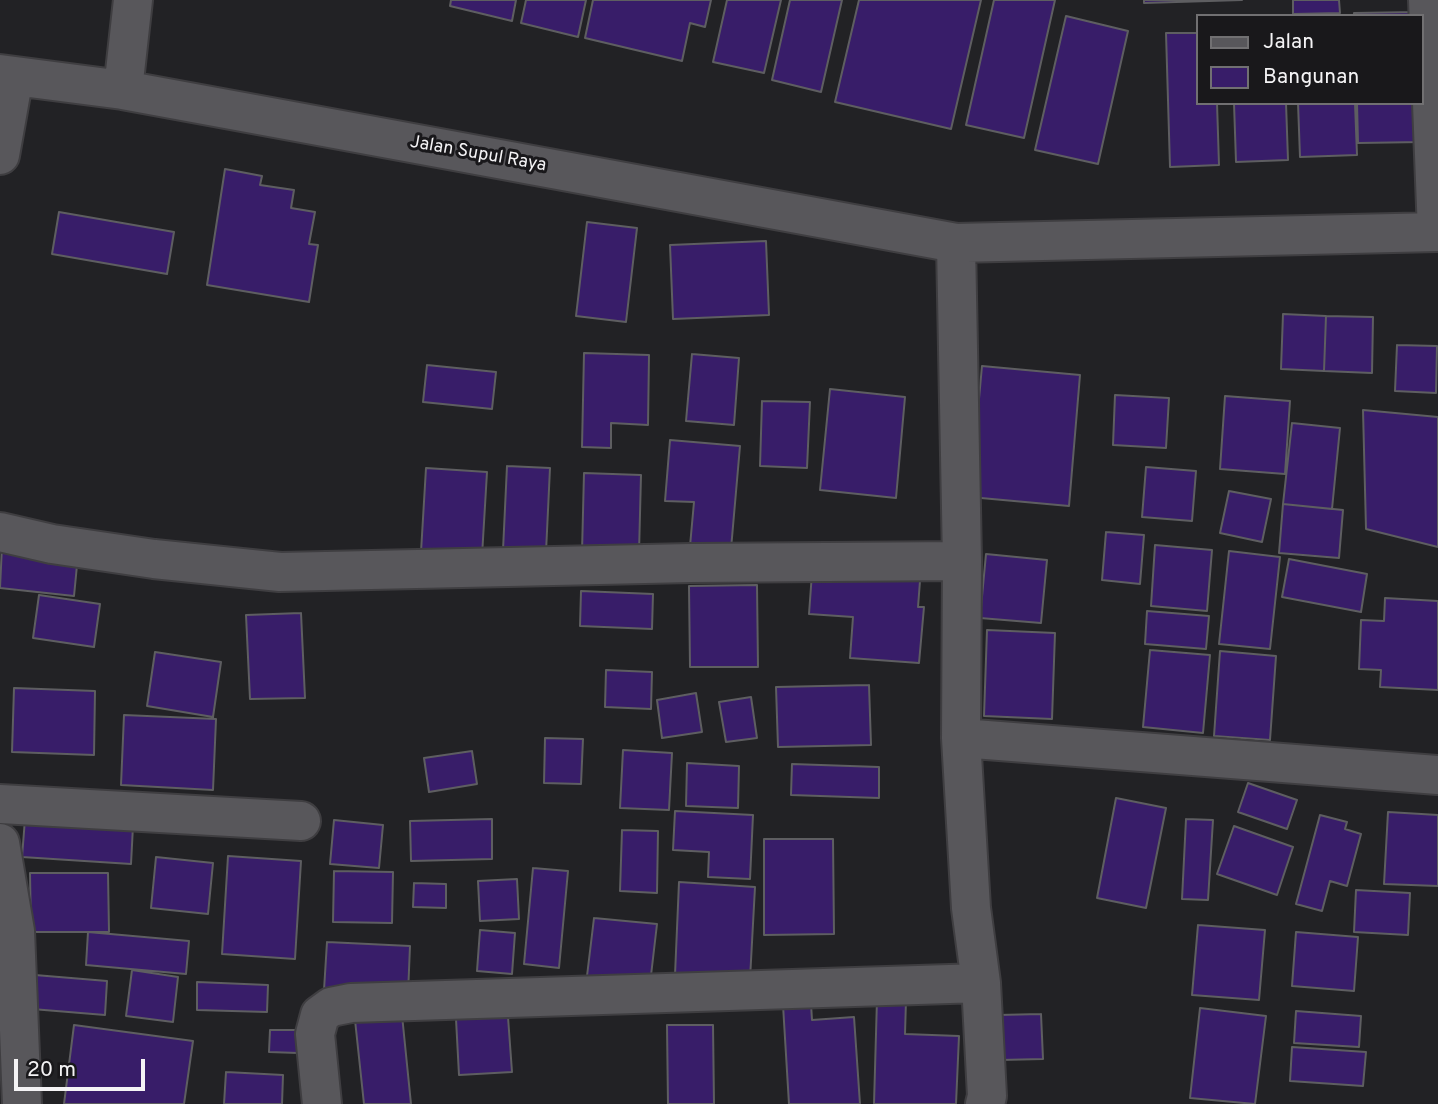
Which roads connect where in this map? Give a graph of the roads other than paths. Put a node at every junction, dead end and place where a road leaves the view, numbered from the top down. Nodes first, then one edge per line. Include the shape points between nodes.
1 (134, 0) edge
2 (1428, 0) edge
3 (7, 75) edge
4 (123, 90) junction
5 (0, 155) edge
6 (1437, 232) edge
7 (956, 243) junction
8 (0, 532) edge
9 (962, 561) junction
10 (961, 738) junction
11 (1438, 775) edge
12 (0, 804) edge
13 (301, 821) dead end
14 (0, 843) edge
15 (981, 983) junction
16 (22, 1104) edge
17 (322, 1104) edge
18 (985, 1104) edge

1 - 4 street
2 - 6 street
3 - 4 street, Jalan Supul Raya
3 - 5 street
4 - 7 street, Jalan Supul Raya
6 - 7 street, Jalan Supul Raya
7 - 9 street
8 - 9 street via 141,557 280,572
9 - 10 street
10 - 11 street
10 - 15 street via 971,908
12 - 13 street
14 - 16 street via 15,931
15 - 17 street via 351,1003 320,1015 315,1034
15 - 18 street

